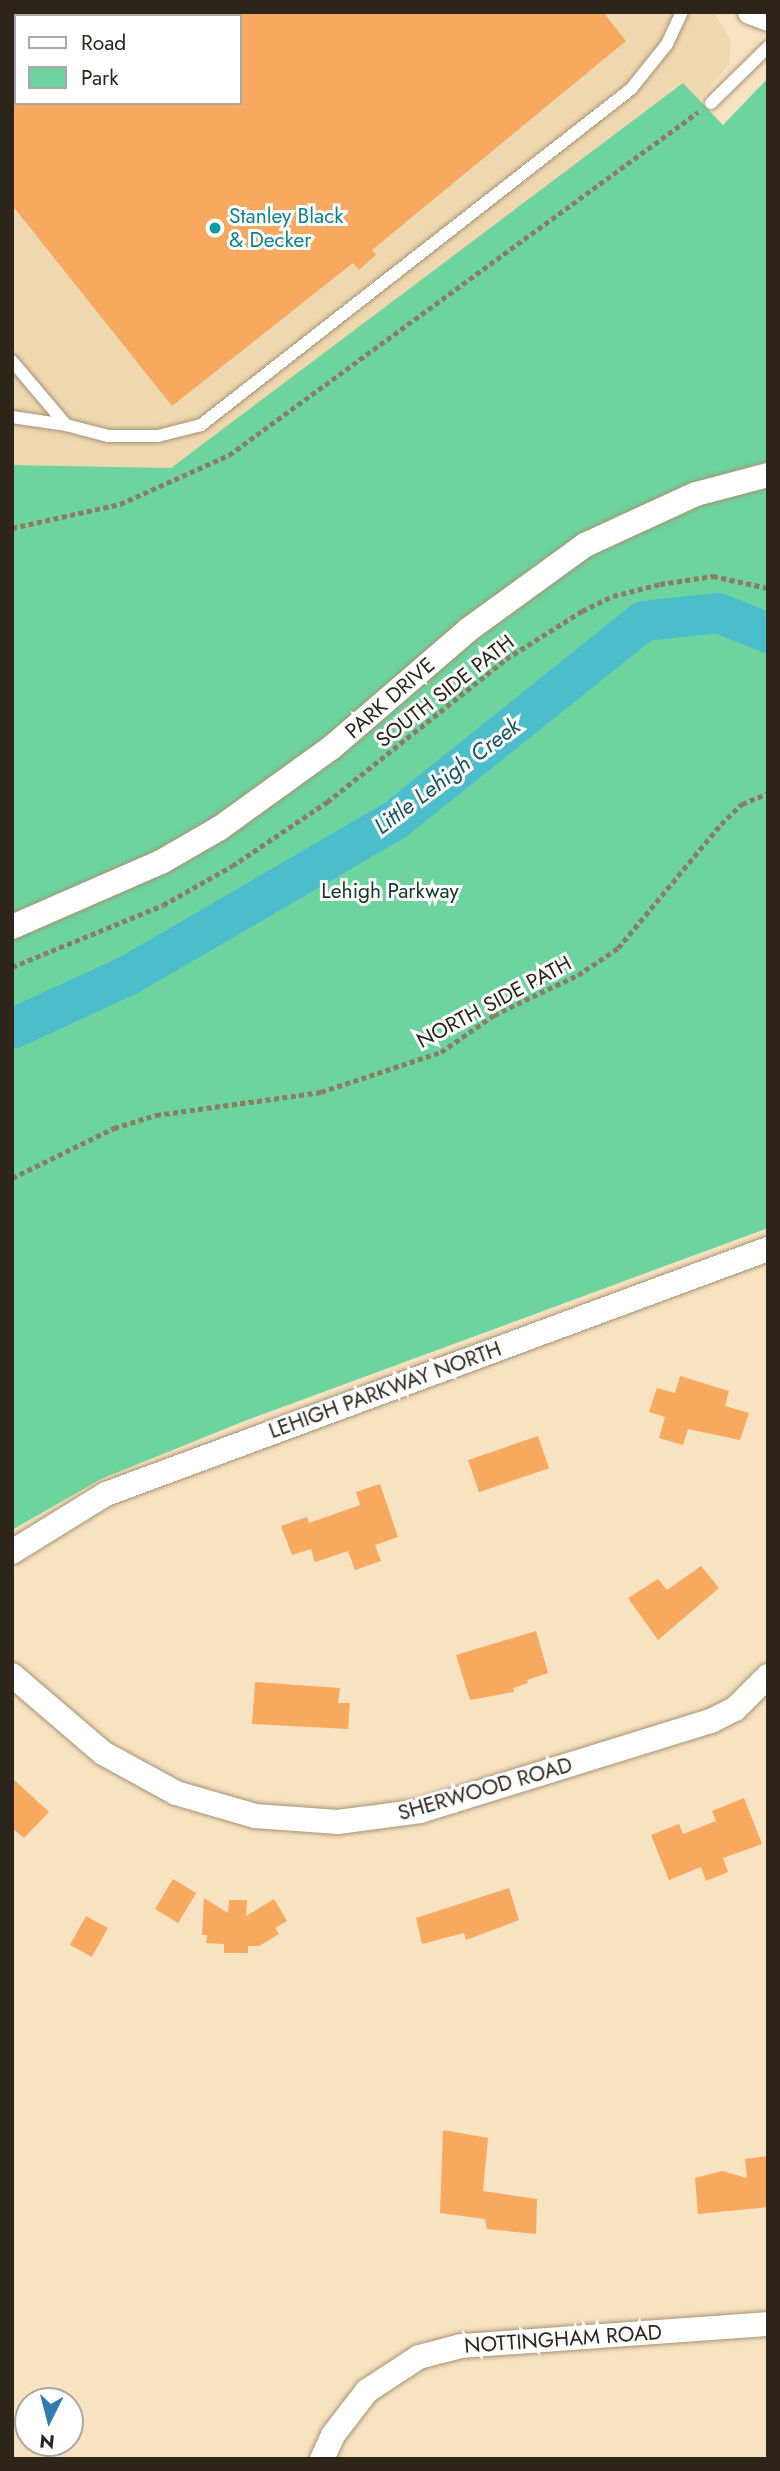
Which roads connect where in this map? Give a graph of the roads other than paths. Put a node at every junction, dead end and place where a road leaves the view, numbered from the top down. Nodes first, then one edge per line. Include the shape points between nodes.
1 (682, 12) edge
2 (750, 12) edge
3 (768, 19) edge
4 (768, 47) edge
5 (710, 103) road end
6 (12, 361) edge
7 (12, 417) edge
8 (66, 425) junction
9 (768, 475) edge
10 (12, 927) edge
11 (768, 1249) edge
12 (12, 1552) edge
13 (12, 1675) edge
14 (768, 1676) edge
15 (768, 2324) edge
16 (322, 2459) edge

1 - 8 lane via 667,44 631,89 201,425 159,436 108,436
2 - 3 street
4 - 5 lane
6 - 8 lane
7 - 8 lane
9 - 10 street, PARK DRIVE via 695,494 585,545 477,623 331,748 232,820 161,862
11 - 12 street, LEHIGH PARKWAY NORTH via 106,1494
13 - 14 street, SHERWOOD ROAD via 103,1754 176,1793 255,1816 338,1822 420,1811 712,1721 735,1709
15 - 16 street, NOTTINGHAM ROAD via 461,2346 419,2357 367,2391 333,2435

